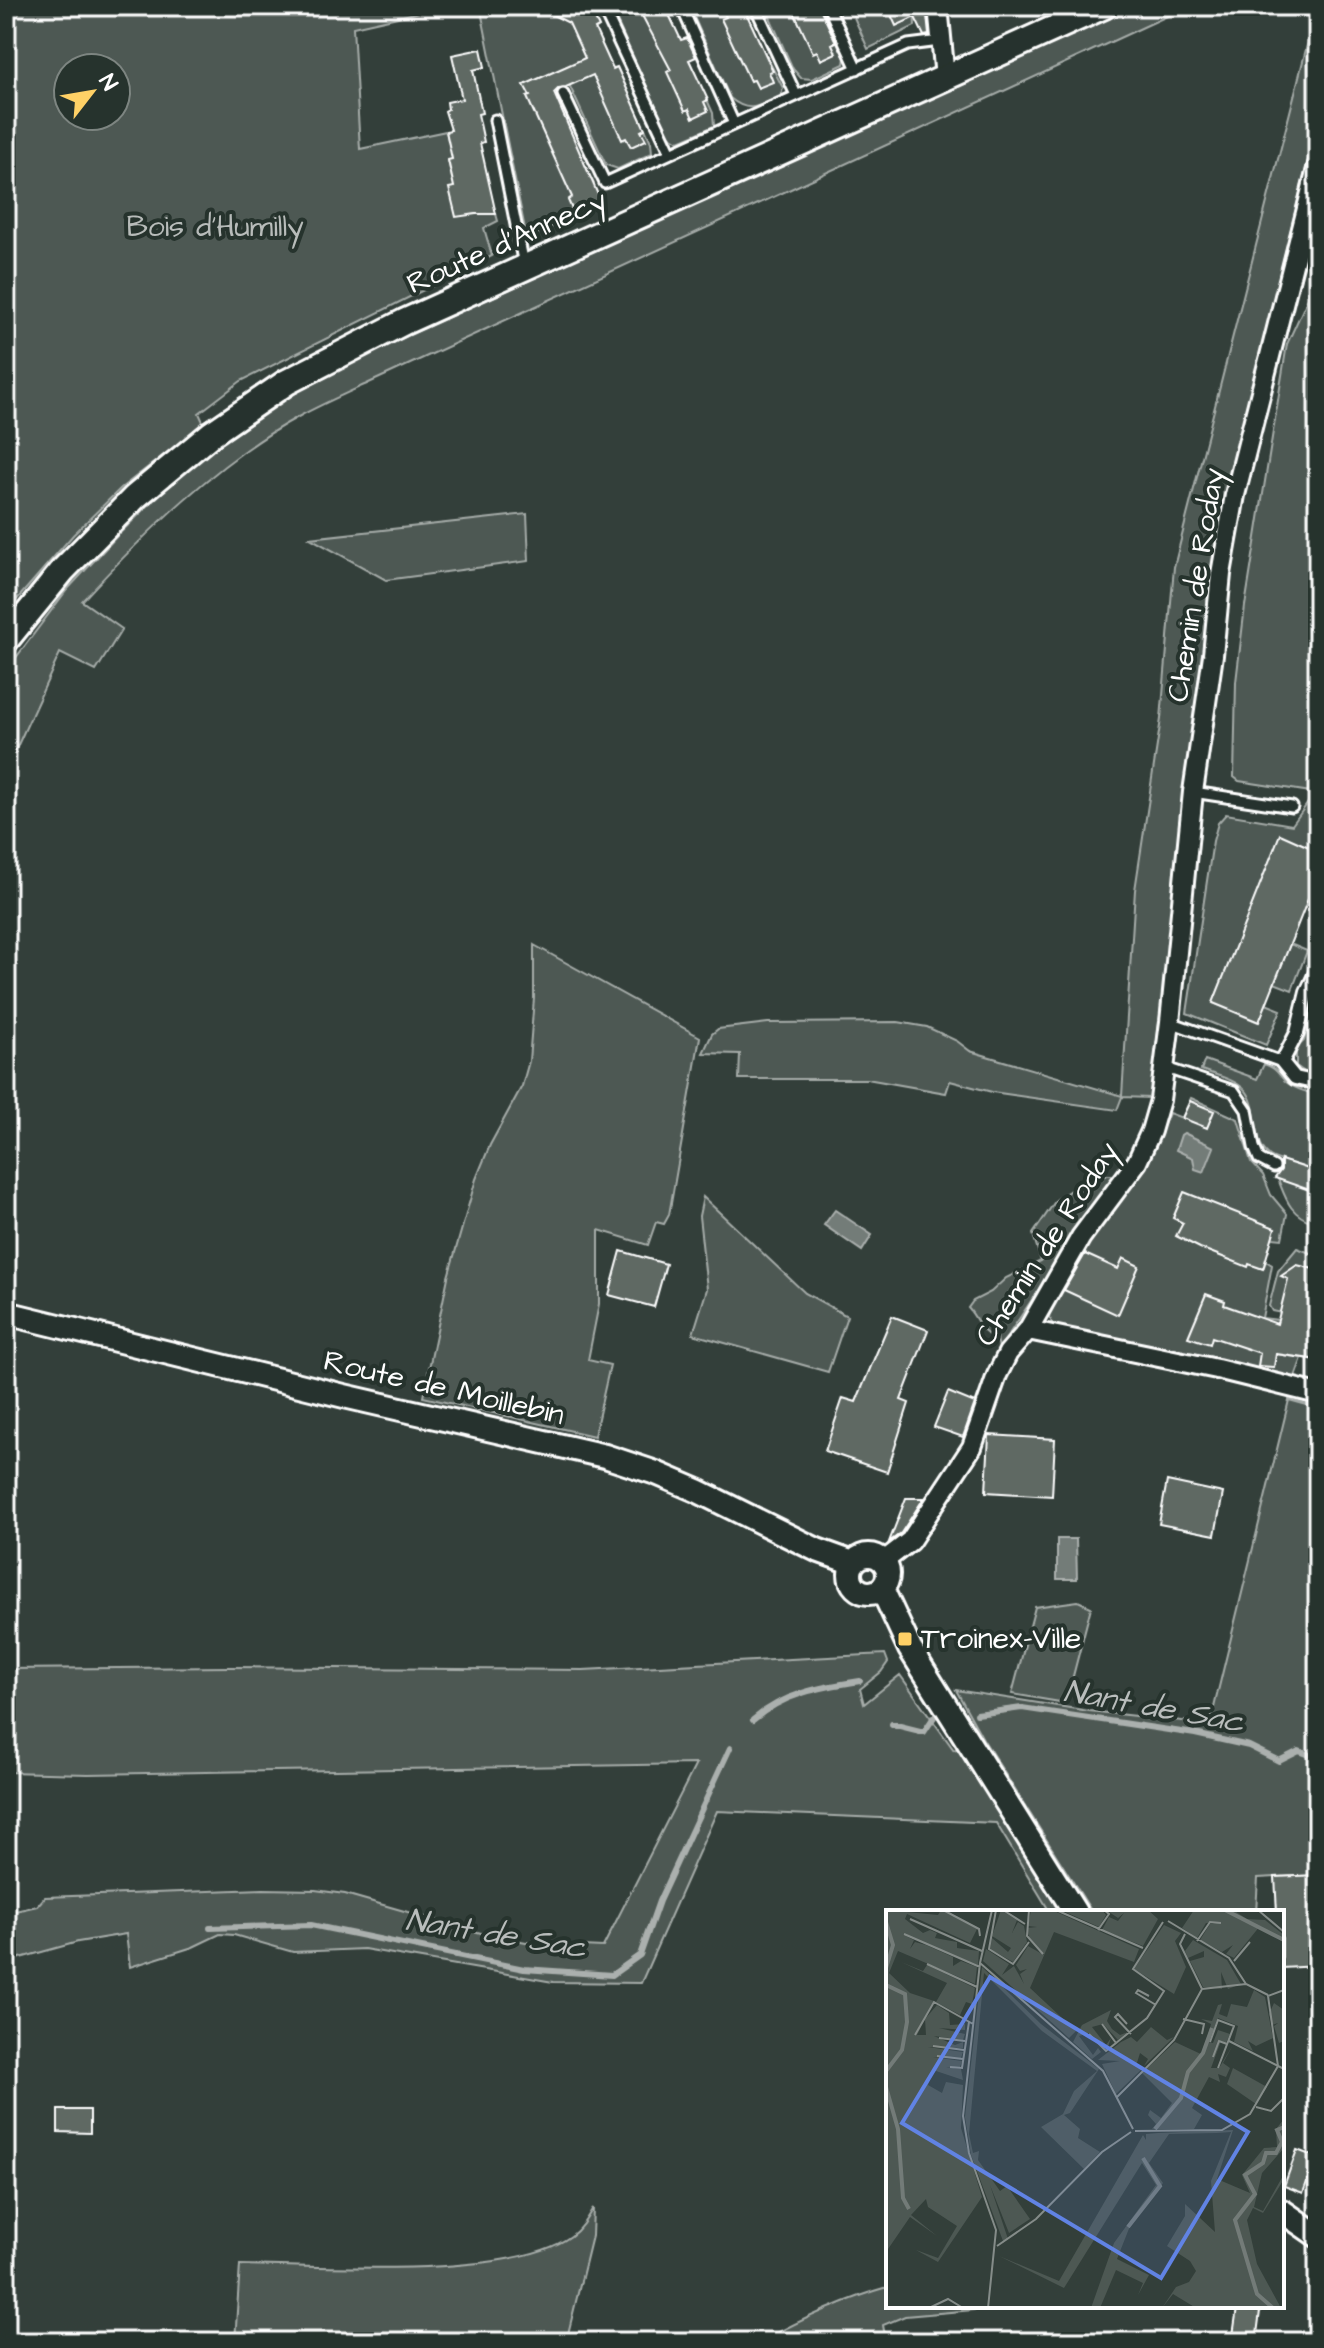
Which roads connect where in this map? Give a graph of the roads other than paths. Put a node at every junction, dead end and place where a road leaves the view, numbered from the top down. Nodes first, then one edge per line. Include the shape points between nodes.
1 (602, 6) edge
2 (681, 6) edge
3 (755, 6) edge
4 (828, 6) edge
5 (938, 6) edge
6 (1104, 6) edge
7 (940, 41) junction
8 (857, 69) junction
9 (945, 78) junction
10 (563, 94) dead end
11 (796, 95) junction
12 (495, 120) dead end
13 (734, 124) junction
14 (671, 153) junction
15 (1318, 165) edge
16 (524, 268) junction
17 (6, 640) edge
18 (1193, 792) junction
19 (1292, 807) dead end
20 (1318, 969) edge
21 (1170, 1022) junction
22 (1282, 1062) junction
23 (1163, 1067) junction
24 (1318, 1083) edge
25 (1274, 1167) dead end
26 (6, 1313) edge
27 (1028, 1330) junction
28 (1318, 1394) edge
29 (884, 1561) junction
30 (853, 1563) junction
31 (882, 1589) junction
32 (1074, 1910) edge
33 (1284, 2212) edge
34 (1318, 2236) edge

1 - 14 lane
2 - 13 lane
3 - 11 lane
4 - 8 lane
5 - 7 street
6 - 9 main road, Route d'Annecy
7 - 8 lane via 908,45
7 - 9 street
8 - 11 lane
9 - 16 main road, Route d'Annecy
10 - 14 lane via 605,183
11 - 13 lane
12 - 16 lane
13 - 14 lane
15 - 18 street, Chemin de Roday via 1235,495
16 - 17 main road, Route d'Annecy via 344,351 239,413 115,516
18 - 19 lane
18 - 21 street, Chemin de Roday
20 - 22 street
21 - 22 lane
21 - 23 street, Chemin de Roday
22 - 24 street via 1295,1078
23 - 25 lane via 1234,1091 1247,1110 1259,1159
23 - 27 street, Chemin de Roday via 1160,1100 1137,1162 1081,1237
26 - 30 street, Route de Moillebin via 605,1456 698,1491
27 - 28 street
27 - 29 street, Chemin de Roday via 997,1375 972,1447 910,1541
29 - 30 street via 868,1554
29 - 31 street via 888,1578
30 - 31 street via 850,1577 855,1587 871,1593
31 - 32 street via 910,1649
33 - 34 street

